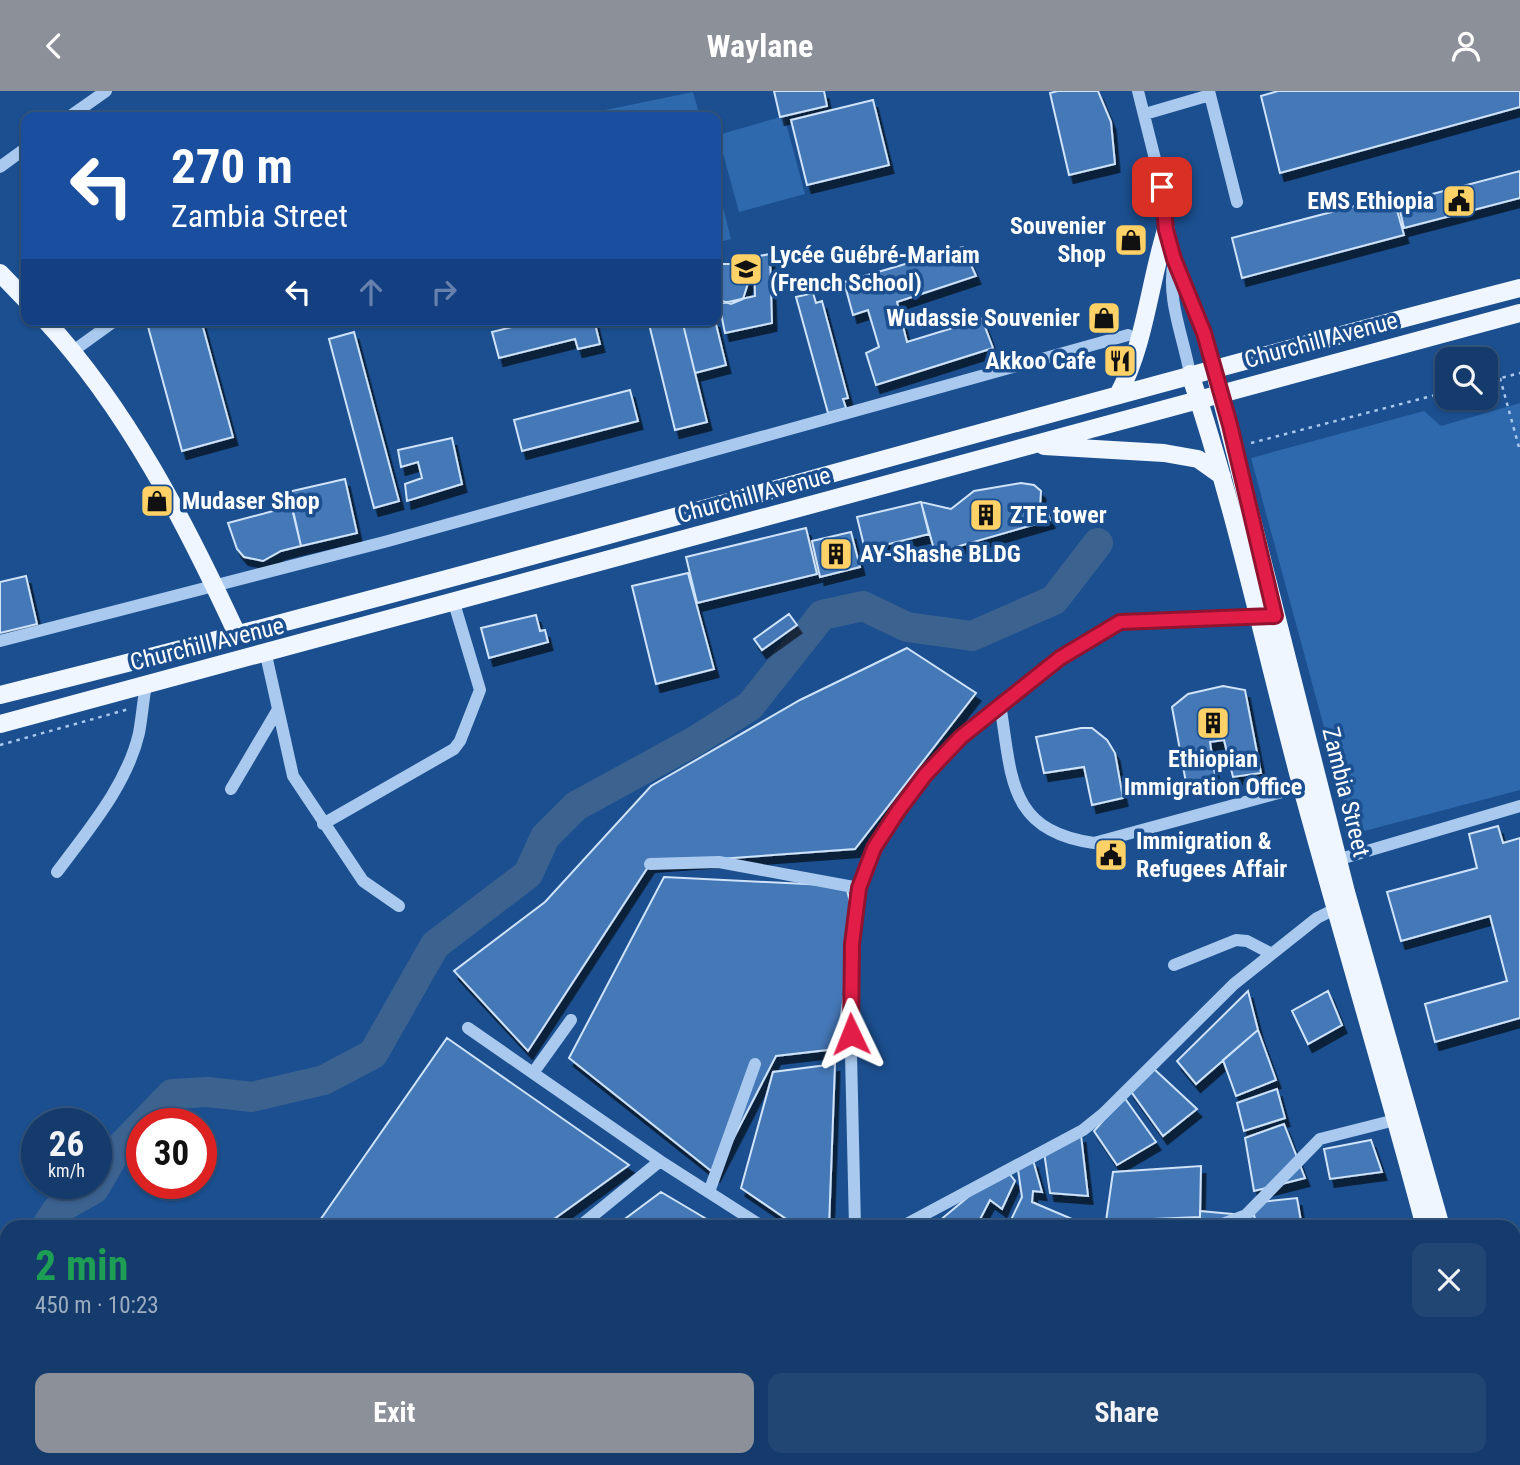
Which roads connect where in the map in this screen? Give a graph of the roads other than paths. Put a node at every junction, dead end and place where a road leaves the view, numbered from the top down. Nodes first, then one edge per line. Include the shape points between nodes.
1 (106, 91) edge
2 (1138, 91) edge
3 (1210, 93) edge
4 (76, 112) edge
5 (1144, 114) junction
6 (21, 152) edge
7 (0, 167) edge
8 (1237, 202) dead end
9 (1166, 230) junction
10 (1174, 259) junction
11 (0, 273) edge
12 (1520, 288) edge
13 (21, 295) edge
14 (1520, 313) edge
15 (51, 326) edge
16 (108, 326) edge
17 (1128, 335) dead end
18 (74, 351) junction
19 (1213, 367) junction
20 (1190, 374) junction
21 (1220, 392) junction
22 (1118, 395) junction
23 (1198, 399) junction
24 (1030, 445) junction
25 (1222, 476) junction
26 (214, 586) junction
27 (454, 603) junction
28 (1266, 617) junction
29 (237, 634) junction
30 (0, 641) edge
31 (266, 655) junction
32 (146, 685) junction
33 (0, 695) edge
34 (1000, 704) junction
35 (277, 711) junction
36 (0, 725) edge
37 (1310, 784) junction
38 (231, 789) dead end
39 (1520, 806) edge
40 (323, 824) junction
41 (1331, 861) junction
42 (650, 864) dead end
43 (57, 872) dead end
44 (859, 888) junction
45 (399, 906) dead end
46 (1342, 906) junction
47 (1270, 953) junction
48 (1174, 965) dead end
49 (571, 1020) dead end
50 (468, 1028) dead end
51 (755, 1064) dead end
52 (533, 1073) junction
53 (1404, 1118) junction
54 (660, 1161) junction
55 (709, 1192) junction
56 (588, 1220) edge
57 (752, 1220) edge
58 (855, 1220) edge
59 (914, 1220) edge
60 (1233, 1220) edge
61 (1424, 1220) edge
62 (1439, 1220) edge

1 - 4 street
2 - 5 street
3 - 5 street
3 - 8 street
5 - 9 street via 1162,187
6 - 7 street
9 - 10 street
9 - 22 main road via 1133,368
10 - 19 street
10 - 20 street via 1172,304
11 - 13 main road
12 - 19 main road, Churchill Avenue
14 - 21 main road, Churchill Avenue
15 - 18 main road
16 - 18 street
17 - 26 street
18 - 26 main road via 131,431
19 - 20 main road, Churchill Avenue
19 - 21 main road, Zambia Street
20 - 22 main road, Churchill Avenue
20 - 23 main road, Zambia Street
21 - 23 main road, Churchill Avenue
21 - 28 main road, Zambia Street via 1235,447
22 - 29 main road, Churchill Avenue
23 - 24 main road, Churchill Avenue
23 - 25 main road, Zambia Street
24 - 25 main road via 1198,459
24 - 27 main road, Churchill Avenue
25 - 28 main road, Zambia Street
26 - 29 main road
26 - 30 street
27 - 31 main road, Churchill Avenue
27 - 40 street via 480,690 460,741 454,749
28 - 34 street via 1120,622 1060,658
28 - 37 main road, Zambia Street
29 - 33 main road, Churchill Avenue
31 - 32 main road, Churchill Avenue
31 - 35 street
32 - 36 main road, Churchill Avenue
32 - 43 street via 138,735 124,771 102,813
34 - 37 street via 1022,806 1039,824 1065,839 1094,843
34 - 44 street via 925,775 874,848
35 - 38 street
35 - 40 street via 293,776
37 - 41 main road, Zambia Street
39 - 41 street
40 - 45 street via 362,881
41 - 46 main road, Zambia Street
42 - 44 street via 719,862
44 - 58 street via 850,1010
46 - 47 street
46 - 53 main road, Zambia Street
47 - 48 street via 1236,940
47 - 59 street via 1083,1130
49 - 52 street
50 - 52 street
51 - 55 street
52 - 54 street
53 - 60 street via 1320,1139 1246,1215
53 - 61 main road, Zambia Street
53 - 62 main road, Zambia Street
54 - 55 street
54 - 56 street
55 - 57 street

